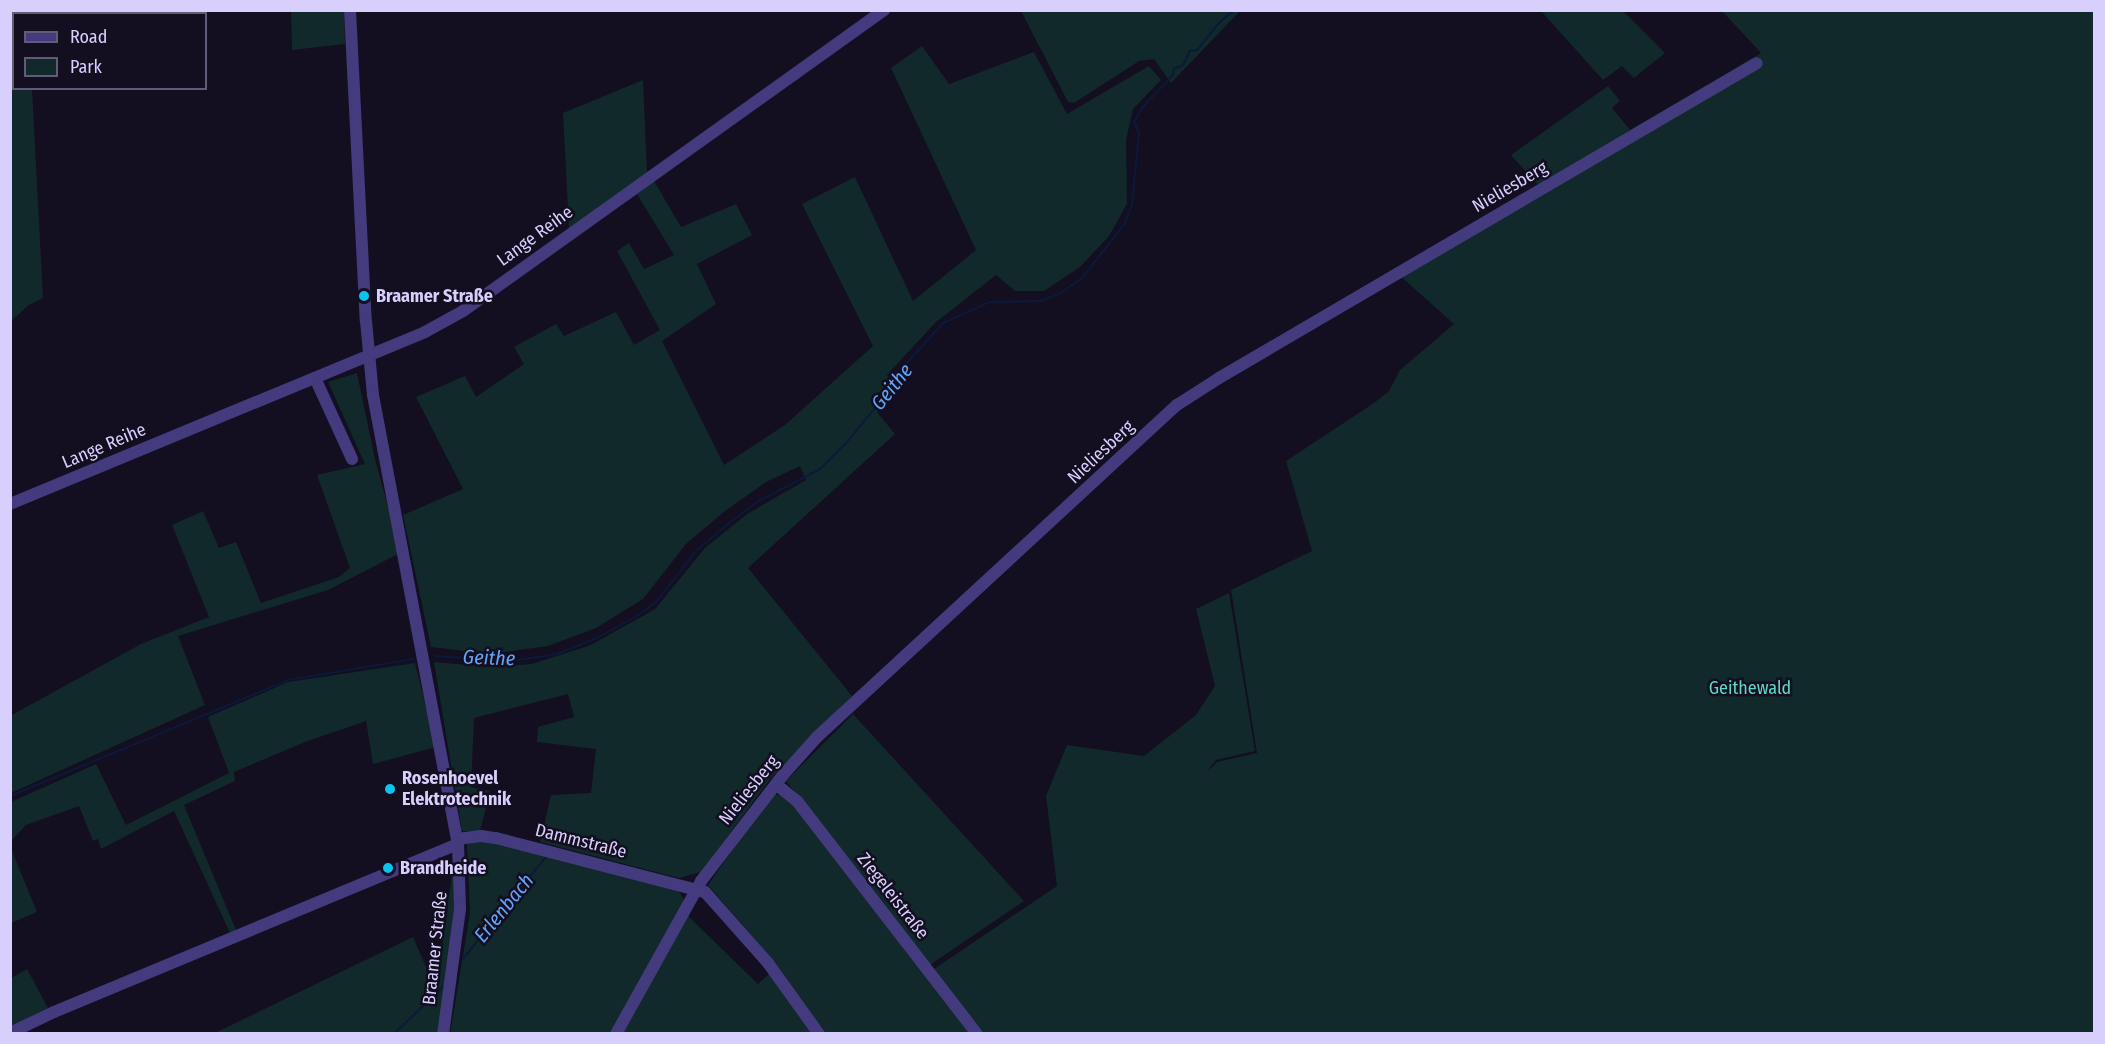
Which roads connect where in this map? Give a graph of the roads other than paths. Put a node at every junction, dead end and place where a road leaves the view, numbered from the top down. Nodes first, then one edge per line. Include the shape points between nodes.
1 (350, 10) edge
2 (884, 10) edge
3 (1757, 63) dead end
4 (368, 356) junction
5 (315, 378) junction
6 (352, 459) dead end
7 (10, 504) edge
8 (777, 784) junction
9 (457, 842) junction
10 (696, 889) junction
11 (10, 1033) edge
12 (443, 1034) edge
13 (616, 1034) edge
14 (819, 1034) edge
15 (977, 1034) edge

1 - 4 street, Braamer Straße
2 - 4 street, Lange Reihe via 463,311
3 - 8 street, Nieliesberg via 1191,394 817,737
4 - 5 street, Lange Reihe
4 - 9 street, Braamer Straße
5 - 6 street
5 - 7 street, Lange Reihe
8 - 10 street, Nieliesberg
8 - 15 street, Ziegeleistraße via 796,801
9 - 10 street, Dammstraße via 481,836 496,838
9 - 11 street
9 - 12 street, Braamer Straße via 459,918
10 - 13 street, Nieliesberg
10 - 14 street via 714,899 768,963

